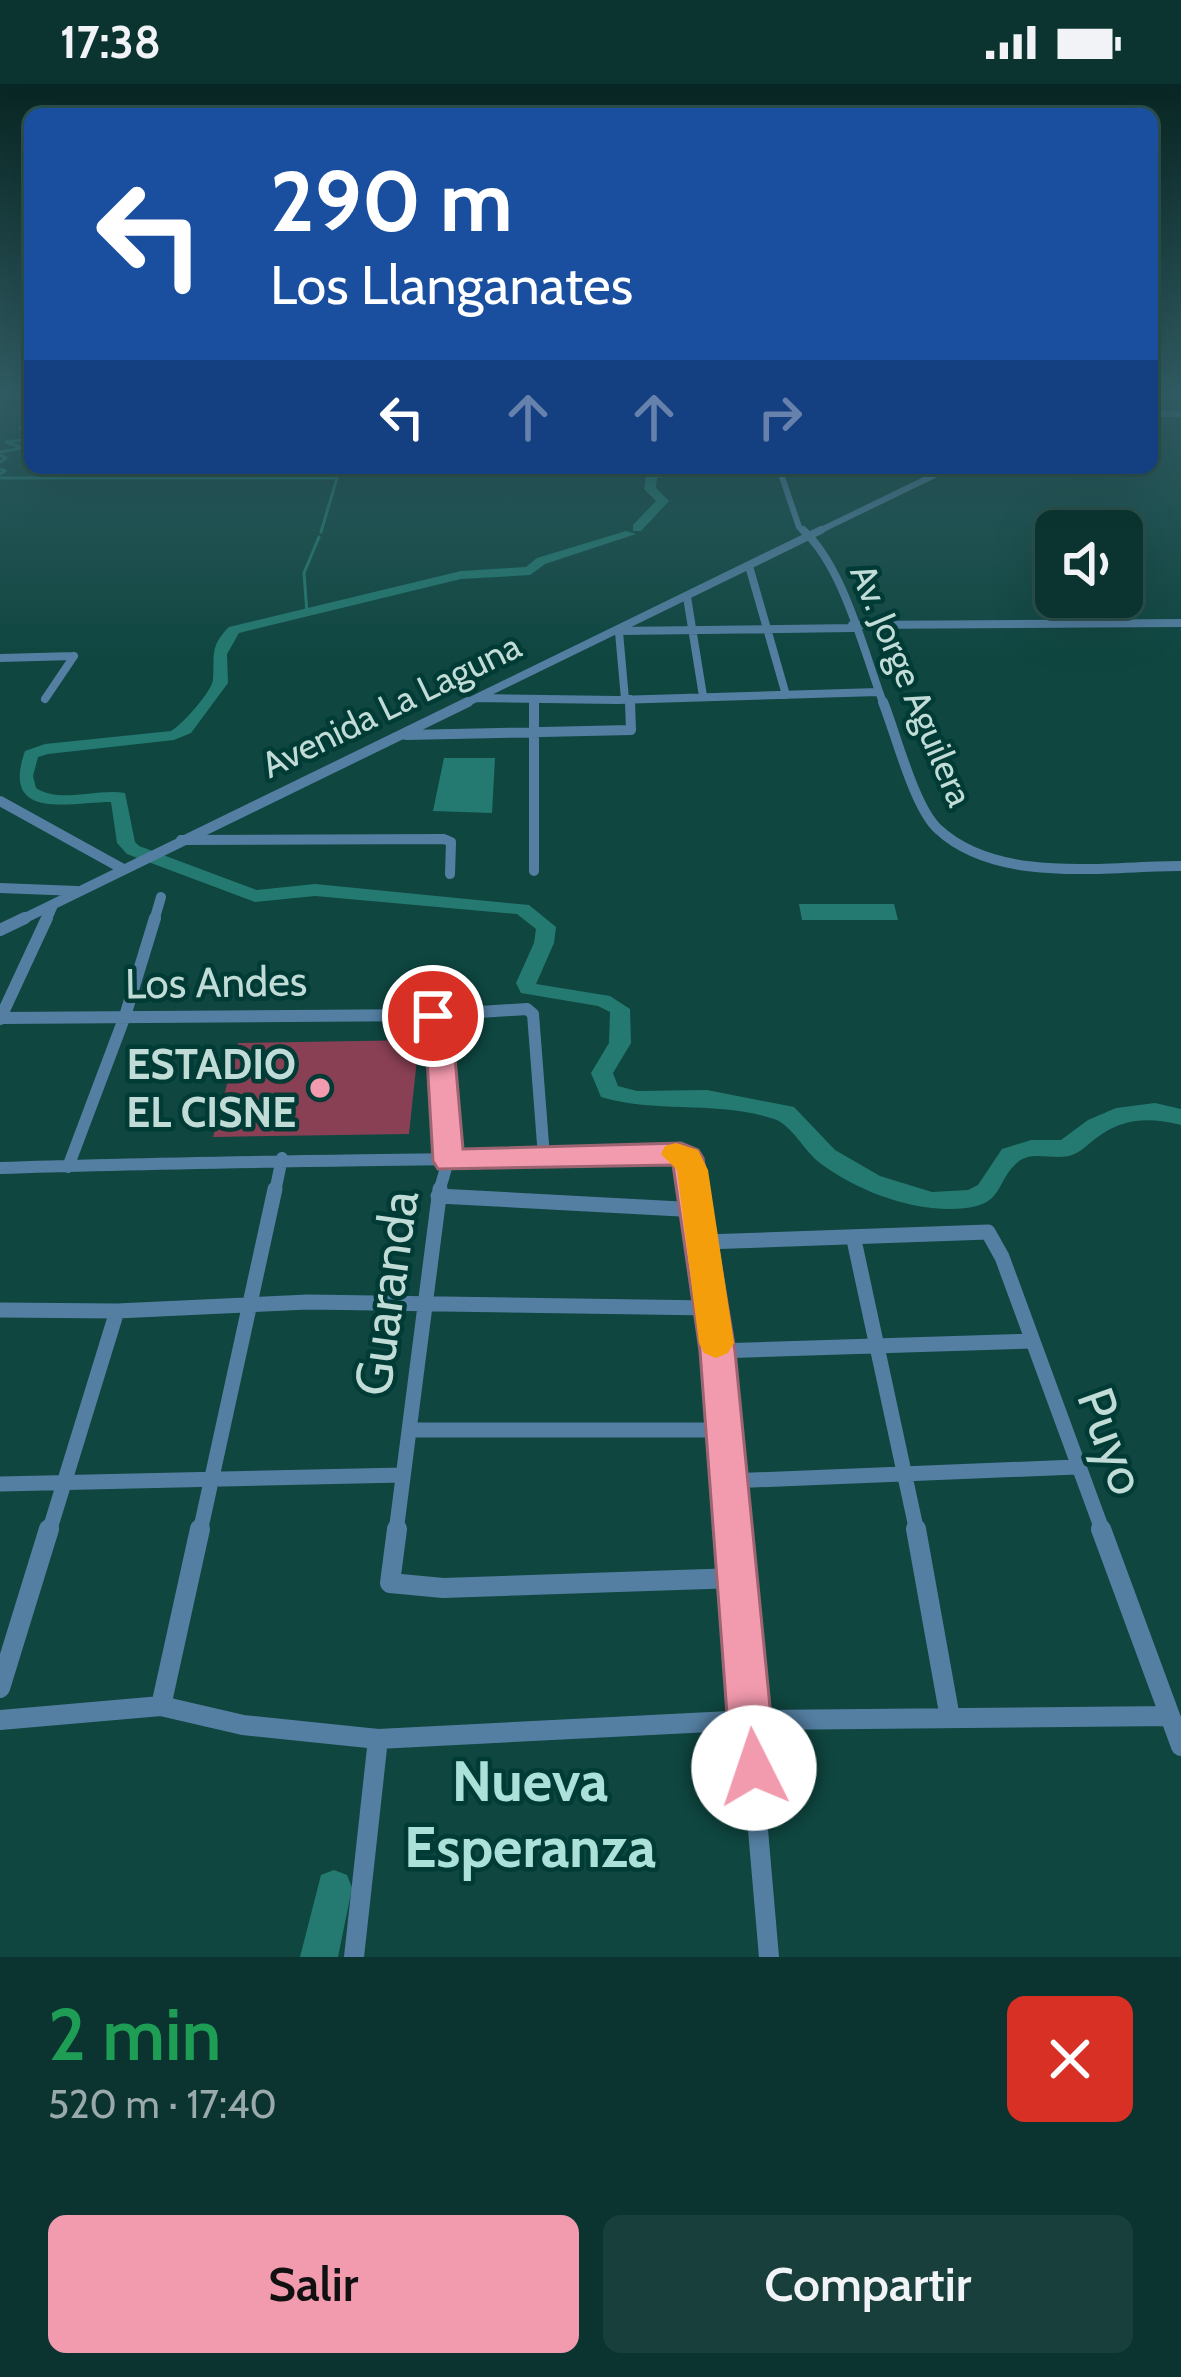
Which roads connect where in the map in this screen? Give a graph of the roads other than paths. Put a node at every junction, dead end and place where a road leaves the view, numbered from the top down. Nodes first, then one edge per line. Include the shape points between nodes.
1 (783, 482) edge
2 (920, 482) edge
3 (808, 537) junction
4 (748, 566) junction
5 (687, 597) junction
6 (1181, 623) edge
7 (853, 626) junction
8 (766, 629) junction
9 (692, 630) junction
10 (617, 632) junction
11 (0, 658) edge
12 (878, 692) junction
13 (786, 695) junction
14 (704, 696) junction
15 (476, 698) junction
16 (45, 699) dead end
17 (627, 699) junction
18 (534, 701) junction
19 (536, 732) junction
20 (398, 735) junction
21 (1, 802) edge
22 (0, 816) edge
23 (180, 840) junction
24 (129, 866) junction
25 (1181, 866) edge
26 (534, 871) dead end
27 (450, 874) dead end
28 (0, 889) edge
29 (79, 891) junction
30 (161, 897) dead end
31 (54, 904) junction
32 (0, 930) edge
33 (125, 1016) junction
34 (433, 1016) junction
35 (0, 1018) edge
36 (544, 1157) junction
37 (282, 1158) junction
38 (448, 1161) junction
39 (68, 1167) junction
40 (0, 1168) edge
41 (438, 1196) junction
42 (699, 1210) junction
43 (854, 1240) junction
44 (704, 1242) junction
45 (251, 1306) junction
46 (424, 1306) junction
47 (711, 1308) junction
48 (0, 1310) edge
49 (117, 1311) junction
50 (1031, 1341) junction
51 (877, 1349) junction
52 (717, 1351) junction
53 (410, 1430) junction
54 (725, 1430) junction
55 (1076, 1467) junction
56 (906, 1472) junction
57 (403, 1475) junction
58 (213, 1481) junction
59 (729, 1481) junction
60 (0, 1484) edge
61 (62, 1484) junction
62 (737, 1578) junction
63 (0, 1688) edge
64 (161, 1706) junction
65 (1170, 1716) junction
66 (950, 1718) junction
67 (0, 1720) edge
68 (750, 1720) junction
69 (378, 1739) junction
70 (1181, 1746) edge
71 (354, 1957) edge
72 (769, 1957) edge

1 - 3 street, Av. Jorge Aguilera
2 - 3 street, Avenida La Laguna
3 - 4 street, Avenida La Laguna
3 - 7 street, Av. Jorge Aguilera via 833,571
4 - 5 street, Avenida La Laguna
4 - 8 street
5 - 9 street
5 - 10 street, Avenida La Laguna
6 - 7 street
7 - 8 street
7 - 12 street, Av. Jorge Aguilera
8 - 9 street
8 - 13 street
9 - 10 street
9 - 14 street
10 - 15 street, Avenida La Laguna
10 - 17 street
11 - 16 street via 74,656
12 - 13 street
12 - 25 street, Av. Jorge Aguilera via 925,811 957,843 999,861 1053,869
13 - 14 street
14 - 17 street
15 - 18 street
15 - 20 street, Avenida La Laguna
17 - 18 street
17 - 19 street via 631,730
18 - 19 street
19 - 20 street
19 - 26 street
20 - 23 street, Avenida La Laguna
21 - 22 street
21 - 24 street
23 - 24 street, Avenida La Laguna
23 - 27 street via 444,839 451,842
24 - 29 street, Avenida La Laguna
28 - 29 street
29 - 31 street, Avenida La Laguna
30 - 33 street
31 - 32 street, Avenida La Laguna
31 - 35 street
33 - 34 street, Los Andes
33 - 35 street, Los Andes
33 - 39 street
34 - 36 street, Los Andes via 532,1012
34 - 38 street, Guaranda
36 - 38 street
36 - 42 street via 681,1154
37 - 38 street
37 - 39 street
37 - 45 street
38 - 41 street, Guaranda
39 - 40 street
41 - 42 street
41 - 46 street, Guaranda
42 - 44 street
43 - 44 street
43 - 50 street, Puyo via 988,1232
43 - 51 street
44 - 47 street
45 - 46 street
45 - 49 street
45 - 58 street
46 - 47 street
46 - 53 street, Guaranda
47 - 52 street
48 - 49 street
49 - 61 street
50 - 51 street
50 - 55 street, Puyo
51 - 52 street
51 - 56 street
52 - 54 street
53 - 54 street
53 - 57 street, Guaranda
54 - 59 street
55 - 56 street
55 - 65 street, Puyo
56 - 59 street
56 - 66 street
57 - 58 street
57 - 62 street, Guaranda via 390,1582 443,1588
58 - 61 street
58 - 64 street
59 - 62 street
60 - 61 street
61 - 63 street
62 - 68 street
64 - 67 street
64 - 69 street via 243,1725
65 - 66 street
65 - 70 street, Puyo
66 - 68 street
68 - 69 street
68 - 72 street
69 - 71 street

